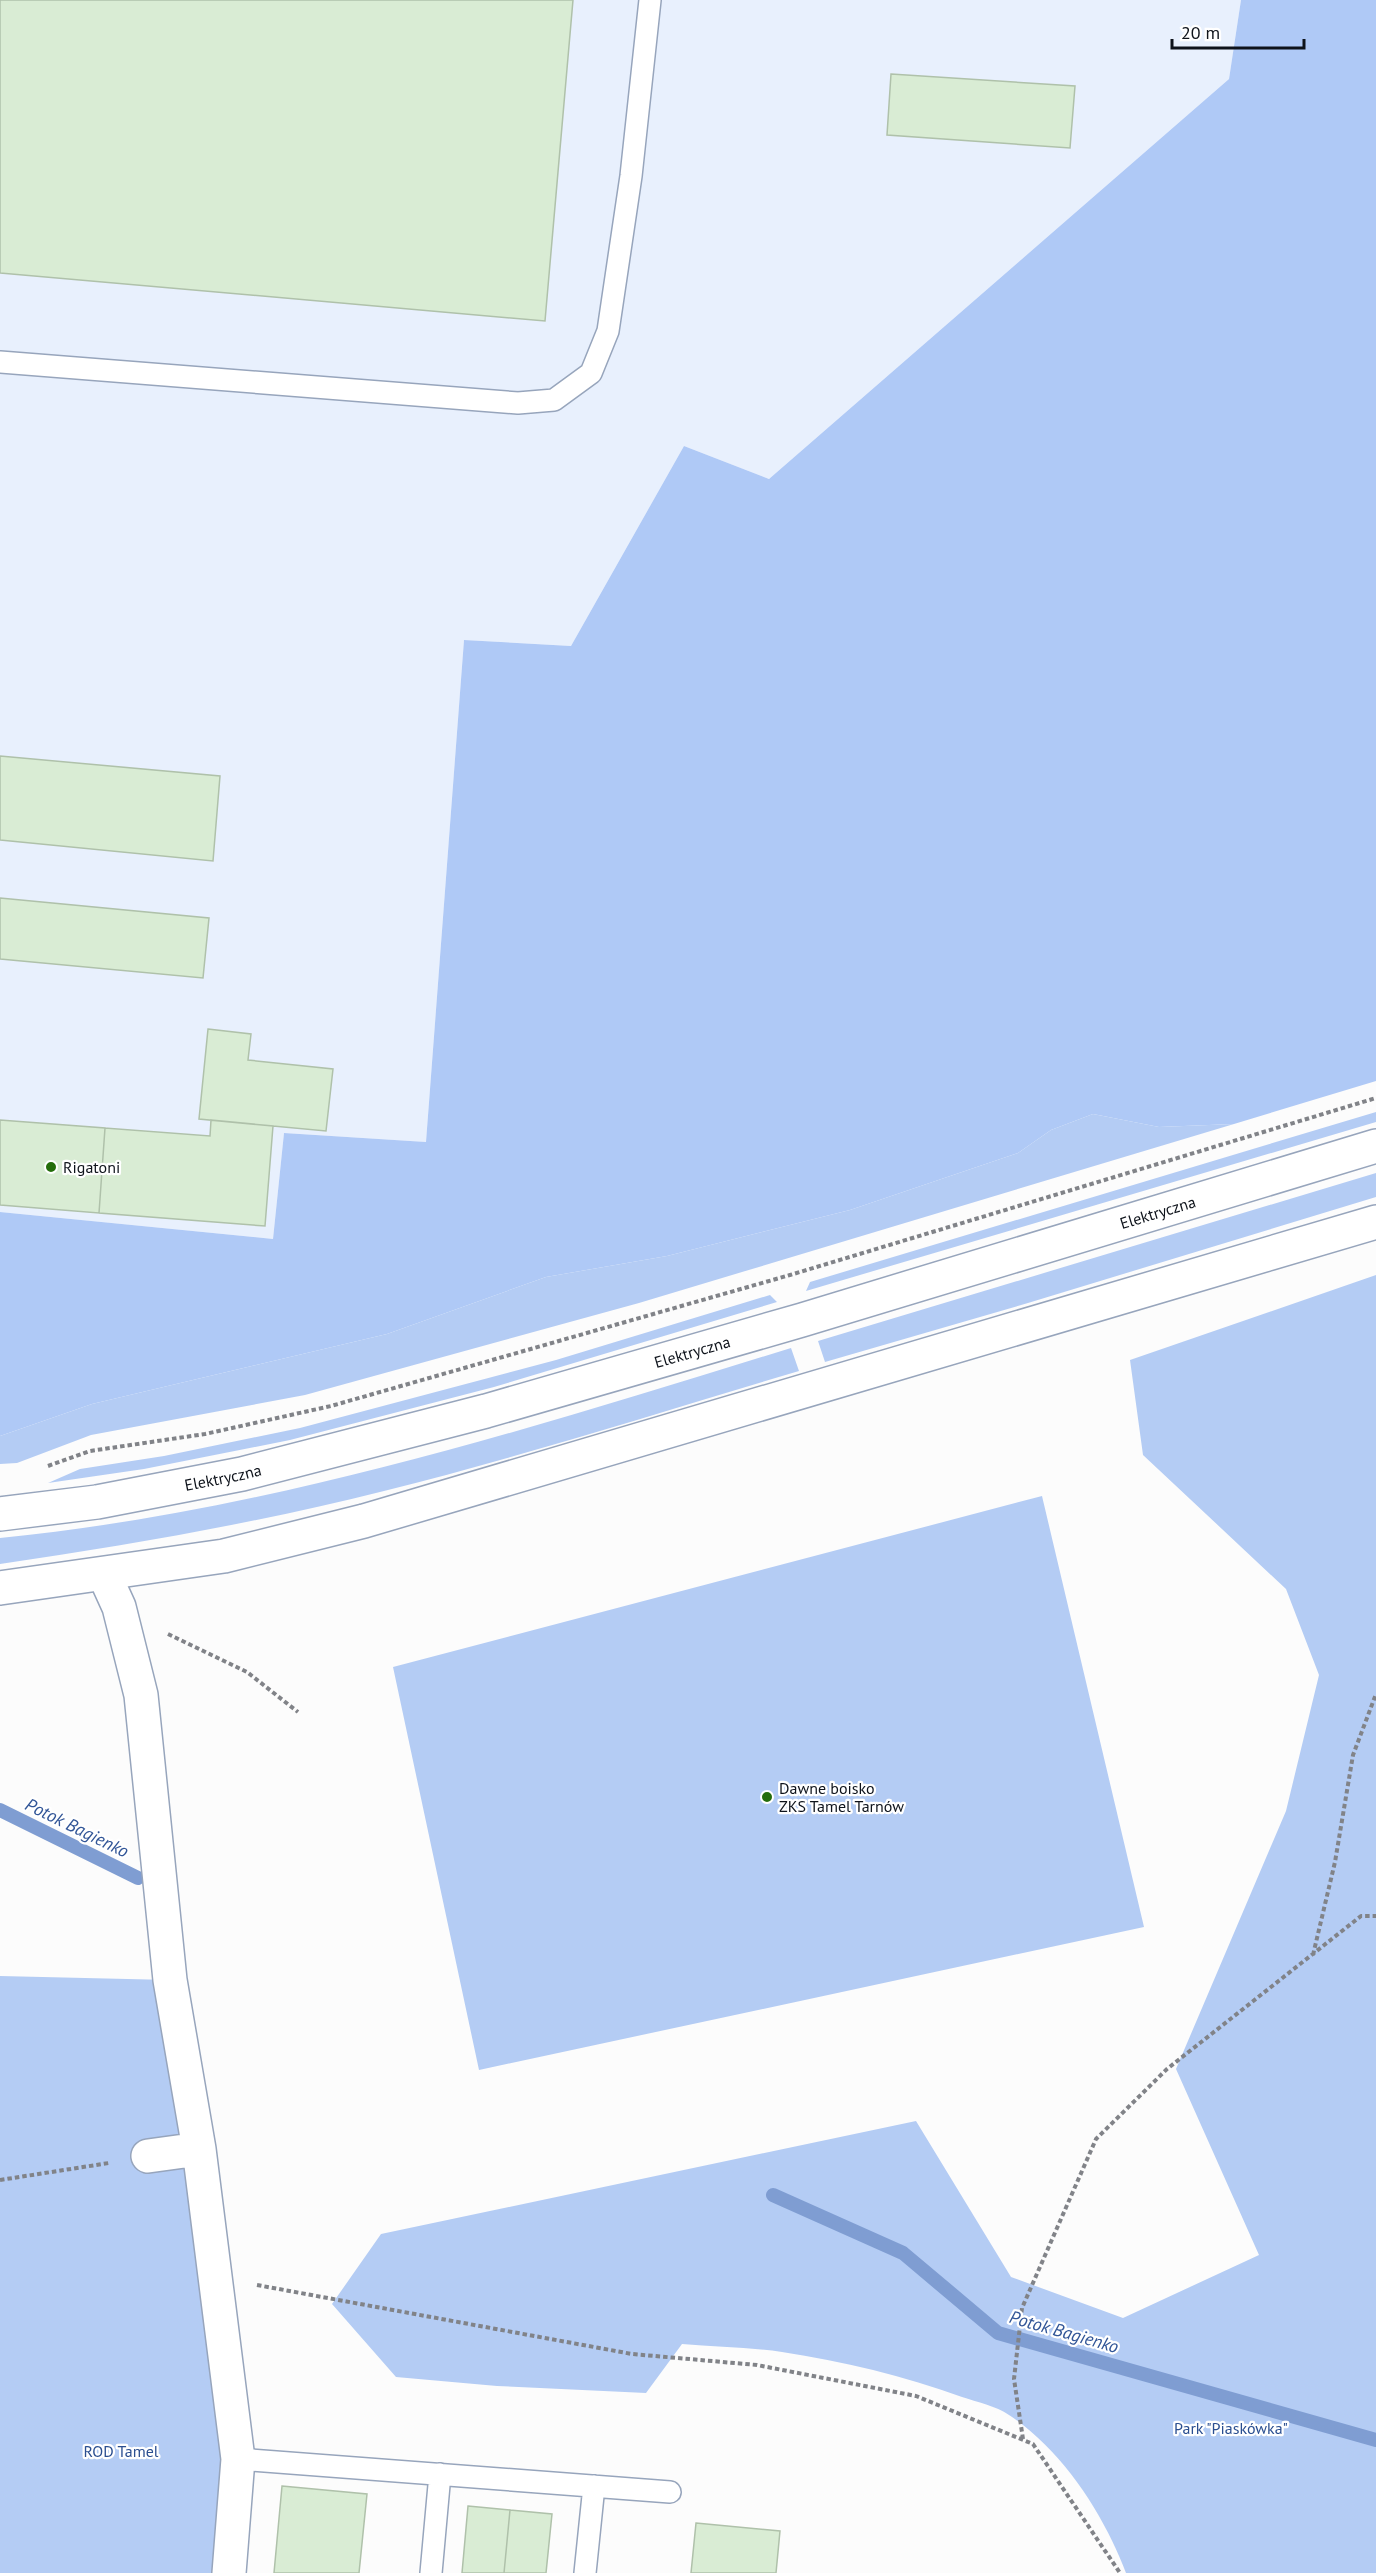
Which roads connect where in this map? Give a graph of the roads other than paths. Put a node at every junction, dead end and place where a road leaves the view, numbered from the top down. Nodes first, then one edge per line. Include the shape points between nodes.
1 (650, 0) edge
2 (0, 363) edge
3 (1376, 1146) edge
4 (1376, 1222) edge
5 (0, 1514) edge
6 (104, 1574) junction
7 (0, 1588) edge
8 (199, 2149) junction
9 (148, 2156) road end
10 (238, 2458) junction
11 (440, 2474) junction
12 (594, 2486) junction
13 (670, 2493) dead end
14 (229, 2573) edge
15 (431, 2573) edge
16 (585, 2573) edge

1 - 2 lane via 631,176 608,331 591,373 554,400 518,403
3 - 5 main road, Elektryczna via 476,1414 242,1474 97,1502
4 - 6 main road via 364,1521 224,1556
6 - 7 main road
6 - 8 main road via 123,1620 141,1695 170,1980
8 - 9 main road
8 - 10 main road
10 - 11 lane
10 - 14 main road
11 - 12 lane
11 - 15 lane
12 - 13 lane
12 - 16 lane

